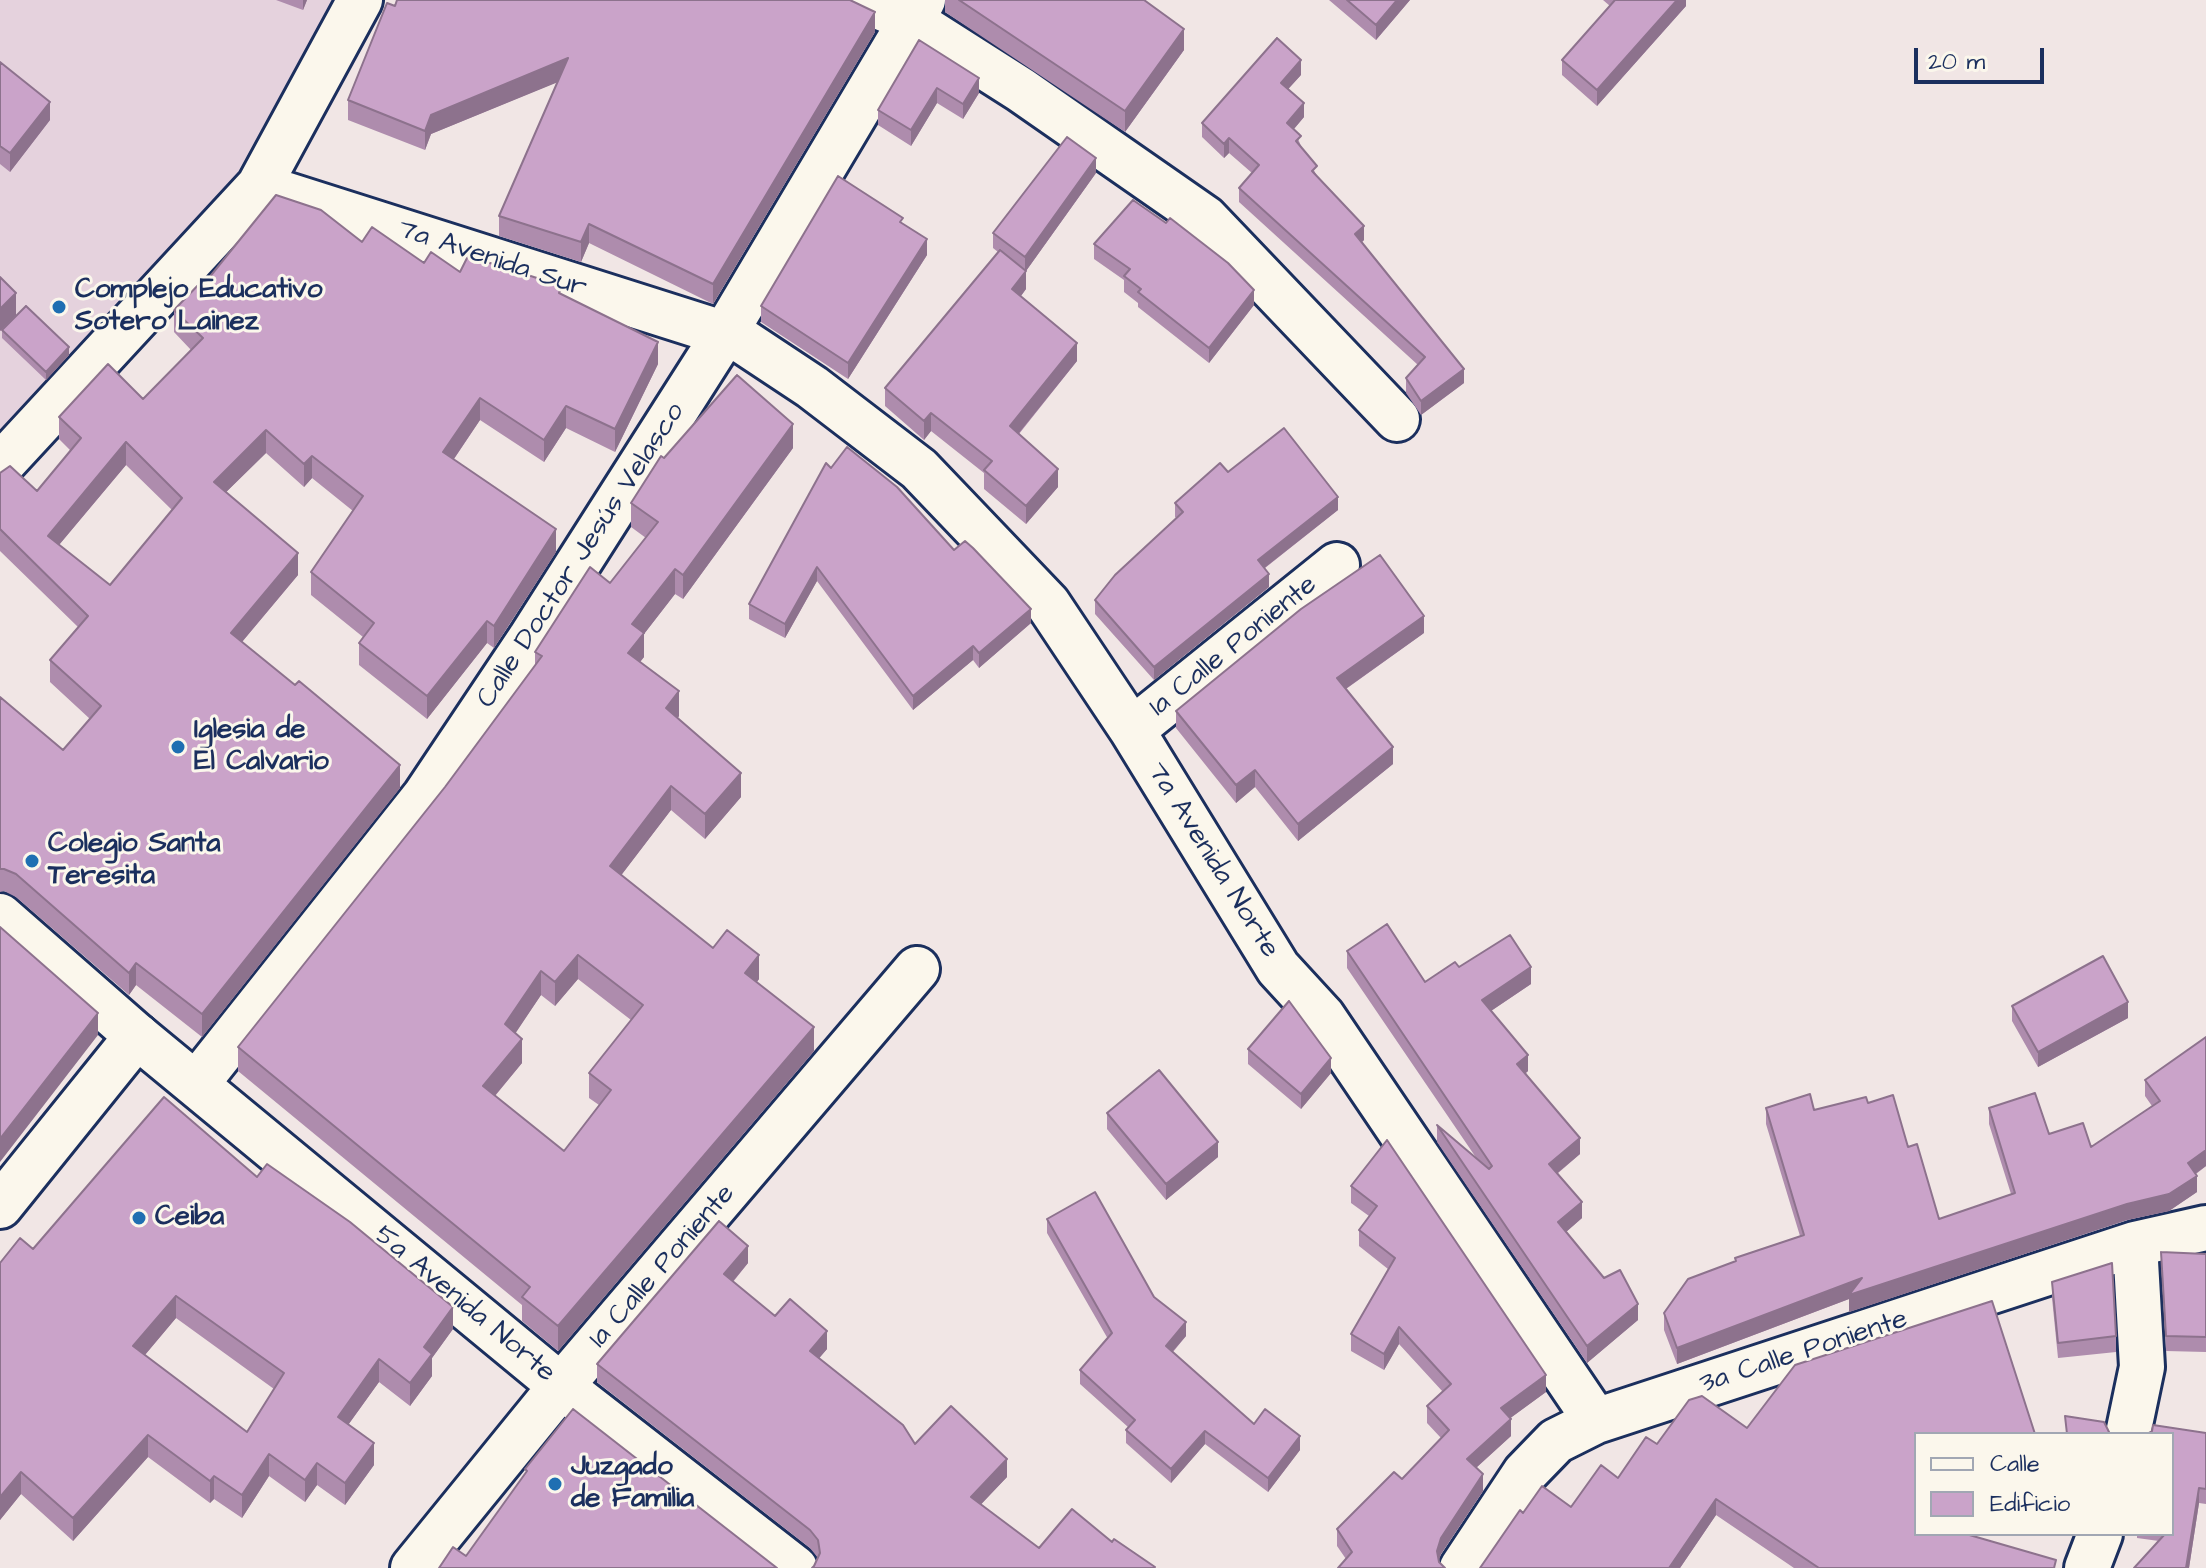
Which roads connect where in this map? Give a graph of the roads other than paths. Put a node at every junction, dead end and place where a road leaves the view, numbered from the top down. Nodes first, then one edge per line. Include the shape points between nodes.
1 (360, 0) edge
2 (862, 0) edge
3 (917, 10) edge
4 (259, 186) junction
5 (725, 333) junction
6 (1397, 419) dead end
7 (0, 466) edge
8 (1337, 565) dead end
9 (1132, 730) junction
10 (0, 916) edge
11 (917, 969) dead end
12 (137, 1036) junction
13 (197, 1083) junction
14 (0, 1206) edge
15 (2206, 1228) edge
16 (2135, 1244) junction
17 (561, 1386) junction
18 (1596, 1421) junction
19 (2128, 1432) edge
20 (2099, 1536) edge
21 (413, 1568) edge
22 (795, 1568) edge
23 (1462, 1568) edge
24 (2087, 1568) edge

1 - 4 street
2 - 3 street
3 - 5 street, Calle Doctor Jesús Velasco
3 - 6 street via 1205,218
4 - 5 street, 7a Avenida Sur
4 - 7 street
5 - 9 street, 7a Avenida Norte via 812,387 919,469 1048,604
5 - 13 street, Calle Doctor Jesús Velasco via 425,796
8 - 9 street, 1a Calle Poniente
9 - 18 street, 7a Avenida Norte via 1278,968 1323,1017
10 - 12 street, 5a Avenida Norte
11 - 17 street, 1a Calle Poniente
12 - 13 street, 5a Avenida Norte
12 - 14 street
13 - 17 street, 5a Avenida Norte
15 - 16 street, 3a Calle Poniente
16 - 18 street, 3a Calle Poniente
16 - 19 street via 2142,1367
17 - 21 street, 1a Calle Poniente
17 - 22 street, 5a Avenida Norte
18 - 23 street, 3a Calle Poniente via 1556,1441 1525,1473
20 - 24 street

